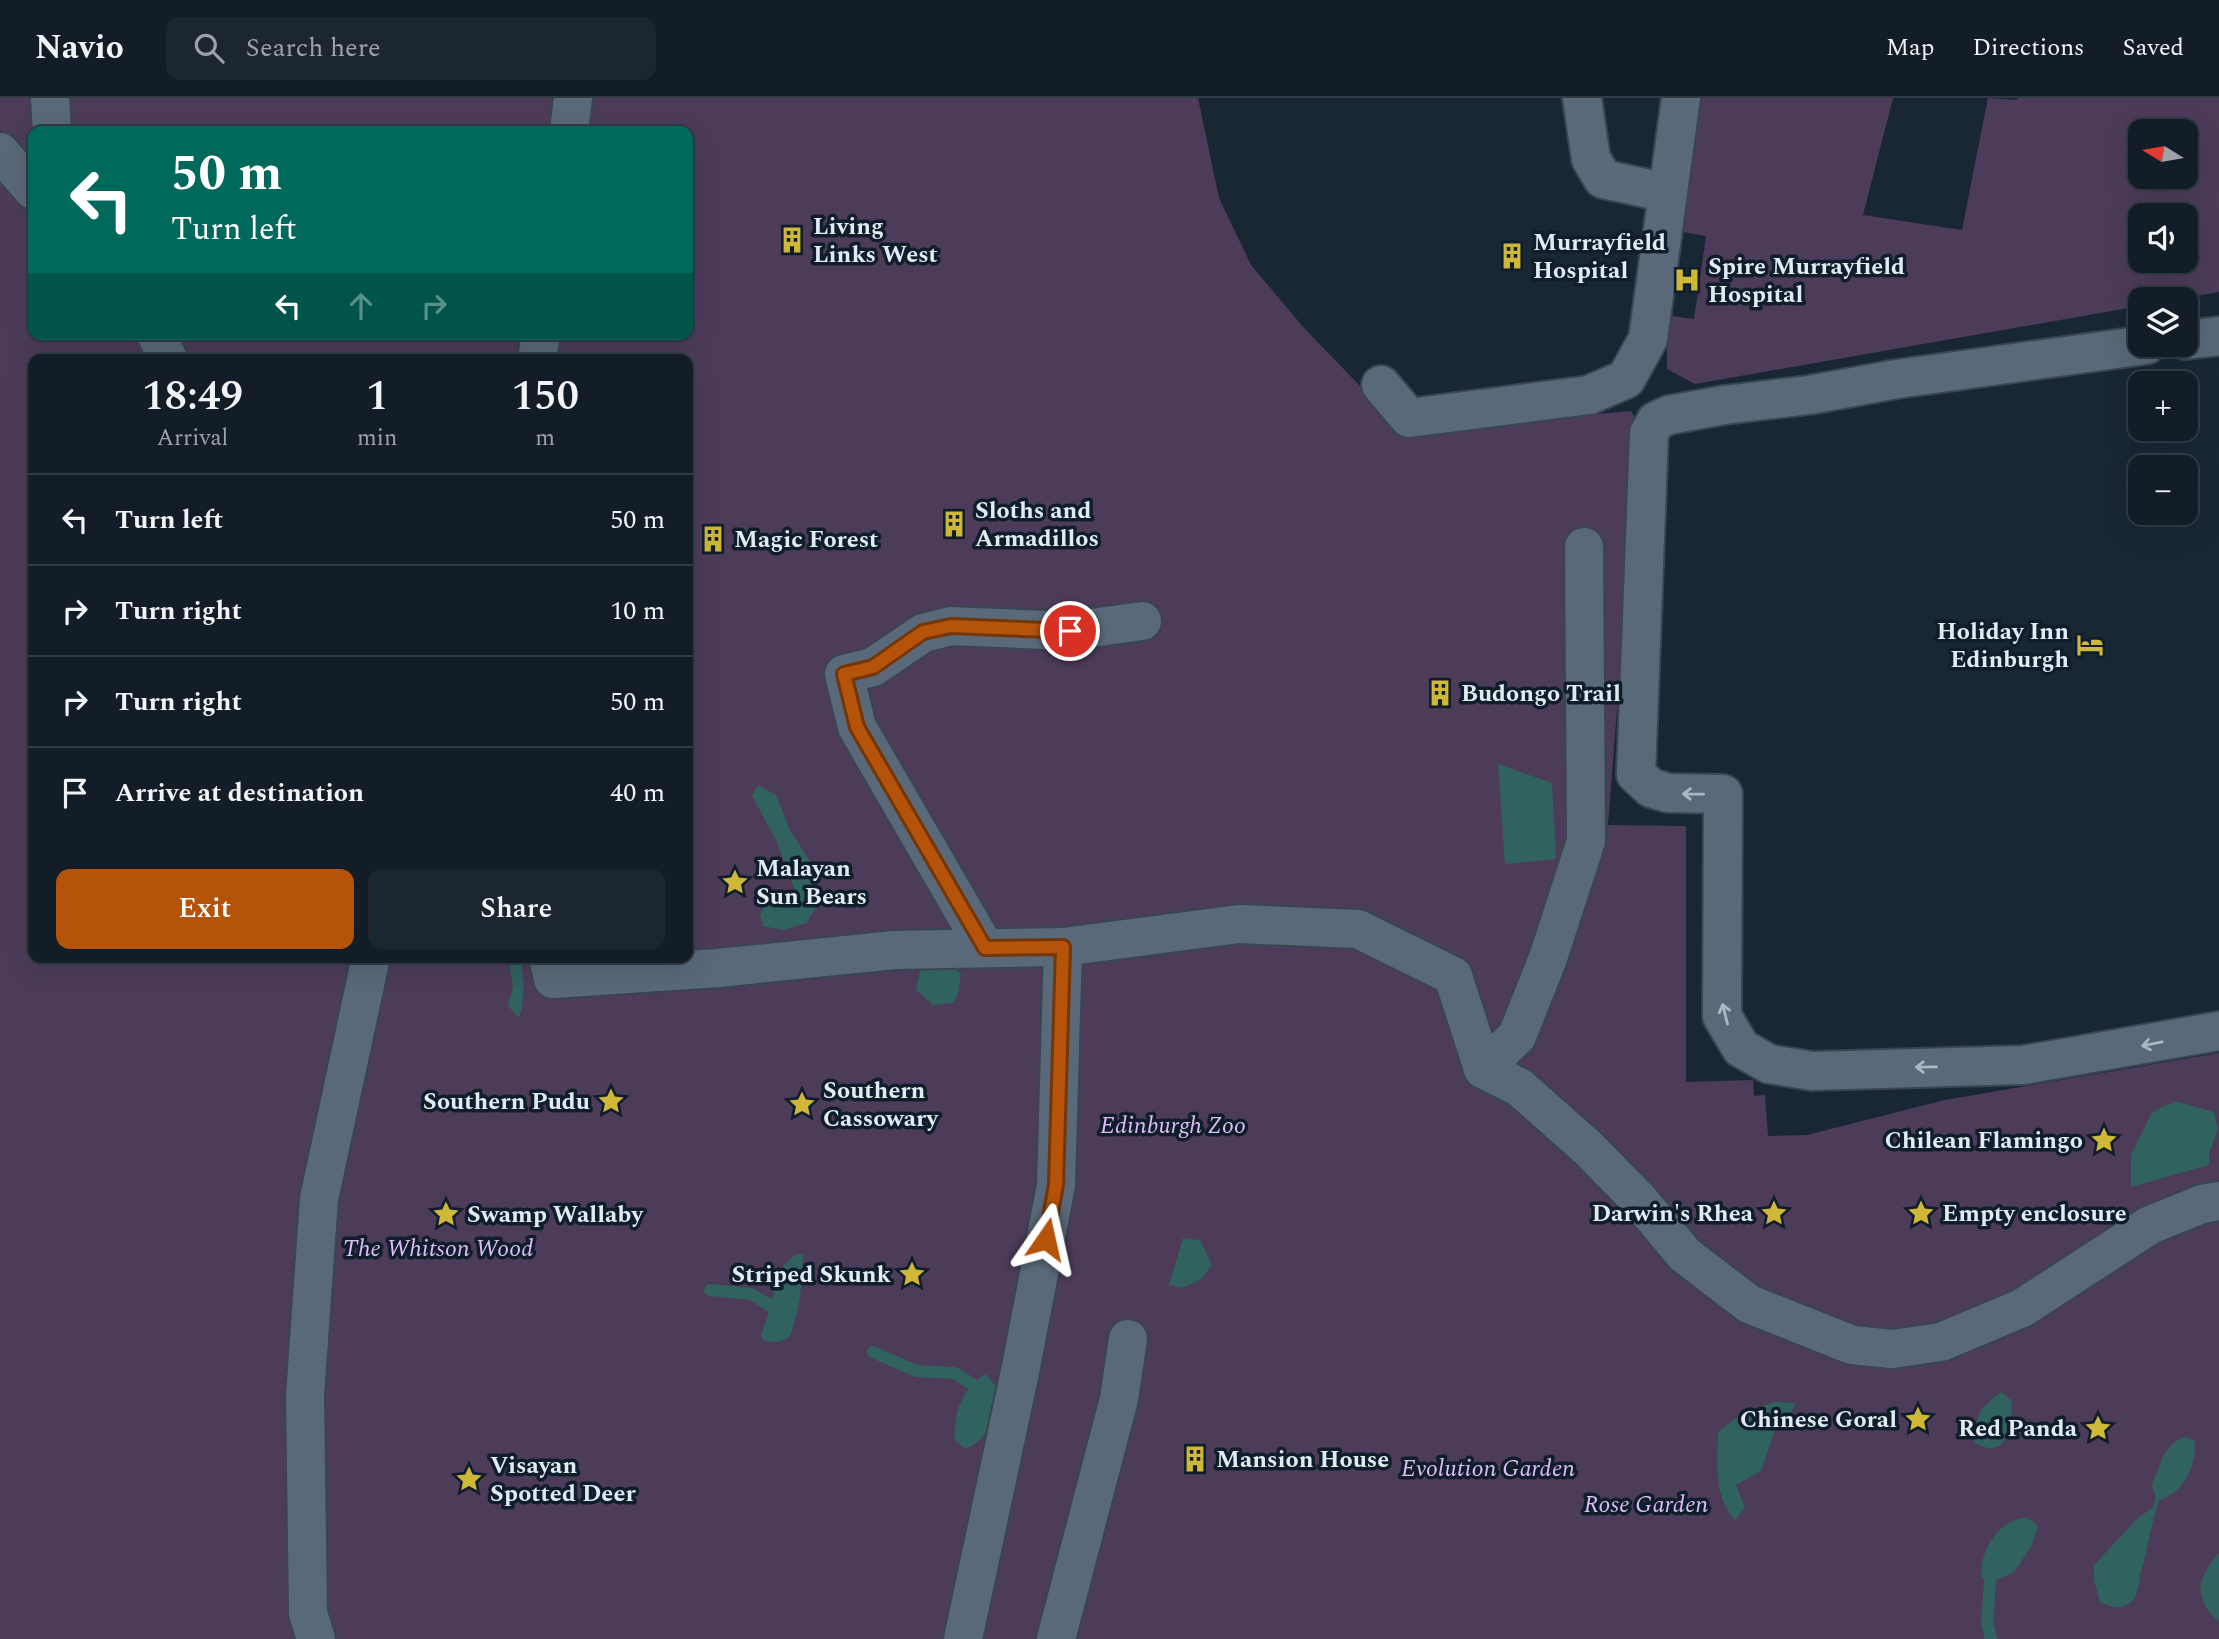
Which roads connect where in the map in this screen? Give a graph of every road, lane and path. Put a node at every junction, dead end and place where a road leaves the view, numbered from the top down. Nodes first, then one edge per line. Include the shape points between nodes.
1 (50, 98) edge
2 (573, 98) edge
3 (1583, 98) edge
4 (1681, 98) edge
5 (52, 126) edge
6 (570, 126) edge
7 (28, 145) edge
8 (0, 152) edge
9 (28, 184) edge
10 (1668, 193) junction
11 (2219, 336) edge
12 (2198, 339) edge
13 (2128, 347) edge
14 (1381, 385) dead end
15 (1584, 547) dead end
16 (1142, 621) dead end
17 (1063, 947) junction
18 (985, 948) junction
19 (370, 963) edge
20 (549, 963) edge
21 (2219, 1031) edge
22 (1483, 1069) junction
23 (2219, 1201) edge
24 (1128, 1339) dead end
25 (316, 1639) edge
26 (963, 1639) edge
27 (1056, 1639) edge

1 - 5 lane
2 - 6 lane
3 - 10 lane via 1591,159 1603,179
4 - 10 lane
7 - 8 lane
8 - 9 lane
10 - 14 lane via 1648,339 1626,379 1589,396 1409,418
11 - 12 lane
21 -> 13 lane via 2024,1065 1812,1070 1769,1063 1741,1048 1722,1016 1723,794 1668,793 1651,788 1636,774 1649,433 1656,421 1724,405
15 - 22 lane via 1586,841 1517,1036
16 - 18 lane via 1070,631 951,626 923,632 873,667 844,674 857,727
17 - 18 lane
17 - 22 lane via 1239,924 1358,929 1453,976
17 - 26 lane via 1056,1185
18 - 20 lane via 894,950 553,979
19 - 25 lane via 319,1199 305,1396 307,1613
22 - 23 lane via 1518,1087 1588,1148 1685,1255 1749,1304 1852,1345 1892,1349 1941,1342 2022,1308 2150,1225
24 - 27 lane via 1119,1399

